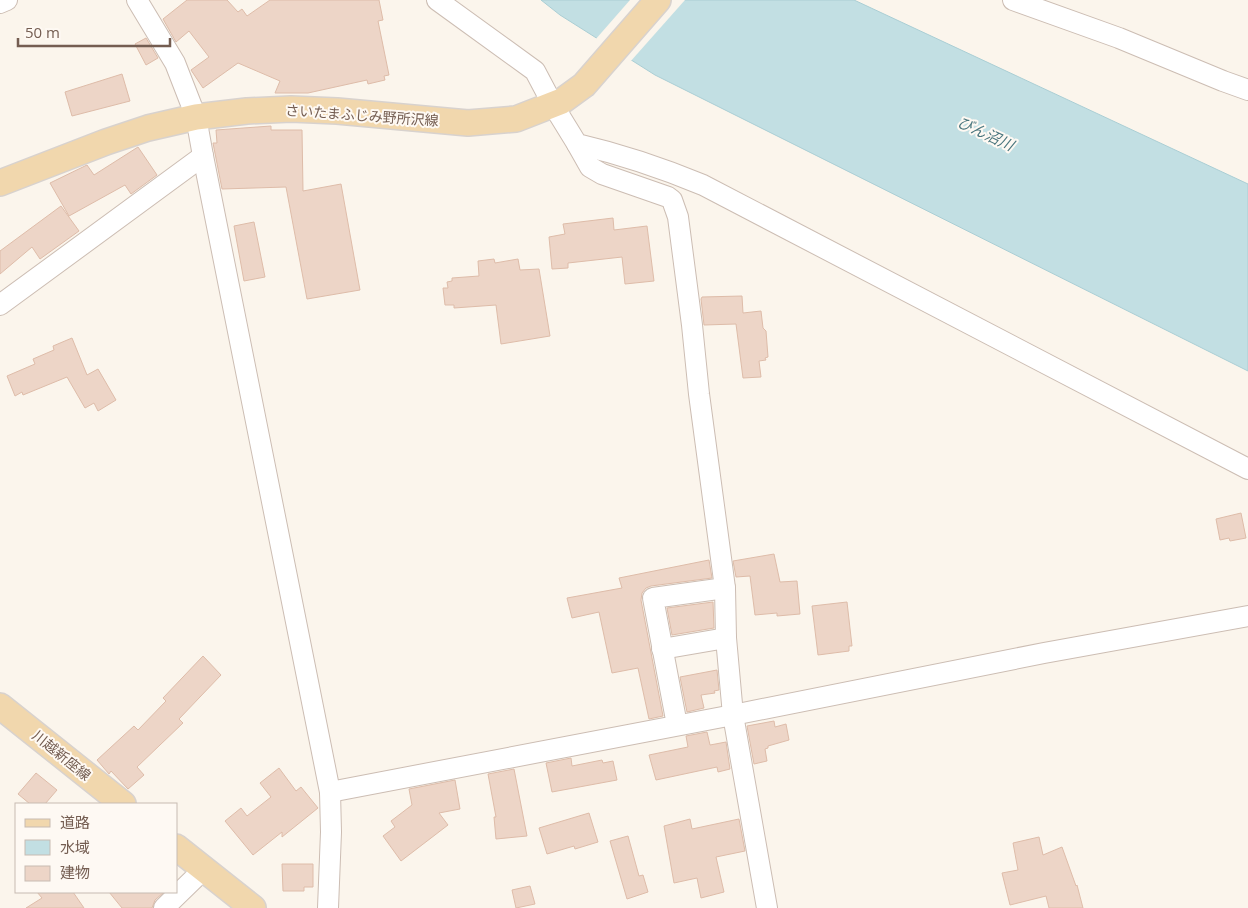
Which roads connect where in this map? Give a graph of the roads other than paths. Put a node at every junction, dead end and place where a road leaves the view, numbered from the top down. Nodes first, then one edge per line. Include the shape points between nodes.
1 (7, 0) edge
2 (137, 0) edge
3 (438, 0) edge
4 (658, 0) edge
5 (1013, 0) edge
6 (0, 3) edge
7 (1248, 90) edge
8 (553, 105) junction
9 (196, 117) junction
10 (577, 144) junction
11 (202, 156) junction
12 (0, 183) edge
13 (0, 305) edge
14 (1248, 469) edge
15 (725, 588) junction
16 (1248, 616) edge
17 (726, 638) junction
18 (662, 649) junction
19 (0, 706) edge
20 (733, 715) junction
21 (677, 725) junction
22 (330, 792) junction
23 (122, 803) edge
24 (178, 849) edge
25 (204, 869) junction
26 (164, 908) edge
27 (253, 908) edge
28 (328, 908) edge
29 (767, 908) edge

1 - 6 street
2 - 9 street via 175,63
3 - 8 street via 535,71
4 - 8 main road, さいたまふじみ野所沢線 via 584,85
5 - 7 street
8 - 9 main road, さいたまふじみ野所沢線 via 516,119 486,123 291,109
8 - 10 street
9 - 11 street
9 - 12 main road, さいたまふじみ野所沢線 via 106,142
10 - 14 street via 643,162 703,185
10 - 15 street via 590,167 668,197 676,209
11 - 13 street
11 - 22 street
15 - 17 street
15 - 18 street via 653,598
16 - 20 street
17 - 18 street
17 - 20 street
18 - 21 street
19 - 23 main road, 川越新座線
20 - 21 street
20 - 29 street
21 - 22 street
22 - 28 street
24 - 25 main road
25 - 26 street
25 - 27 main road

